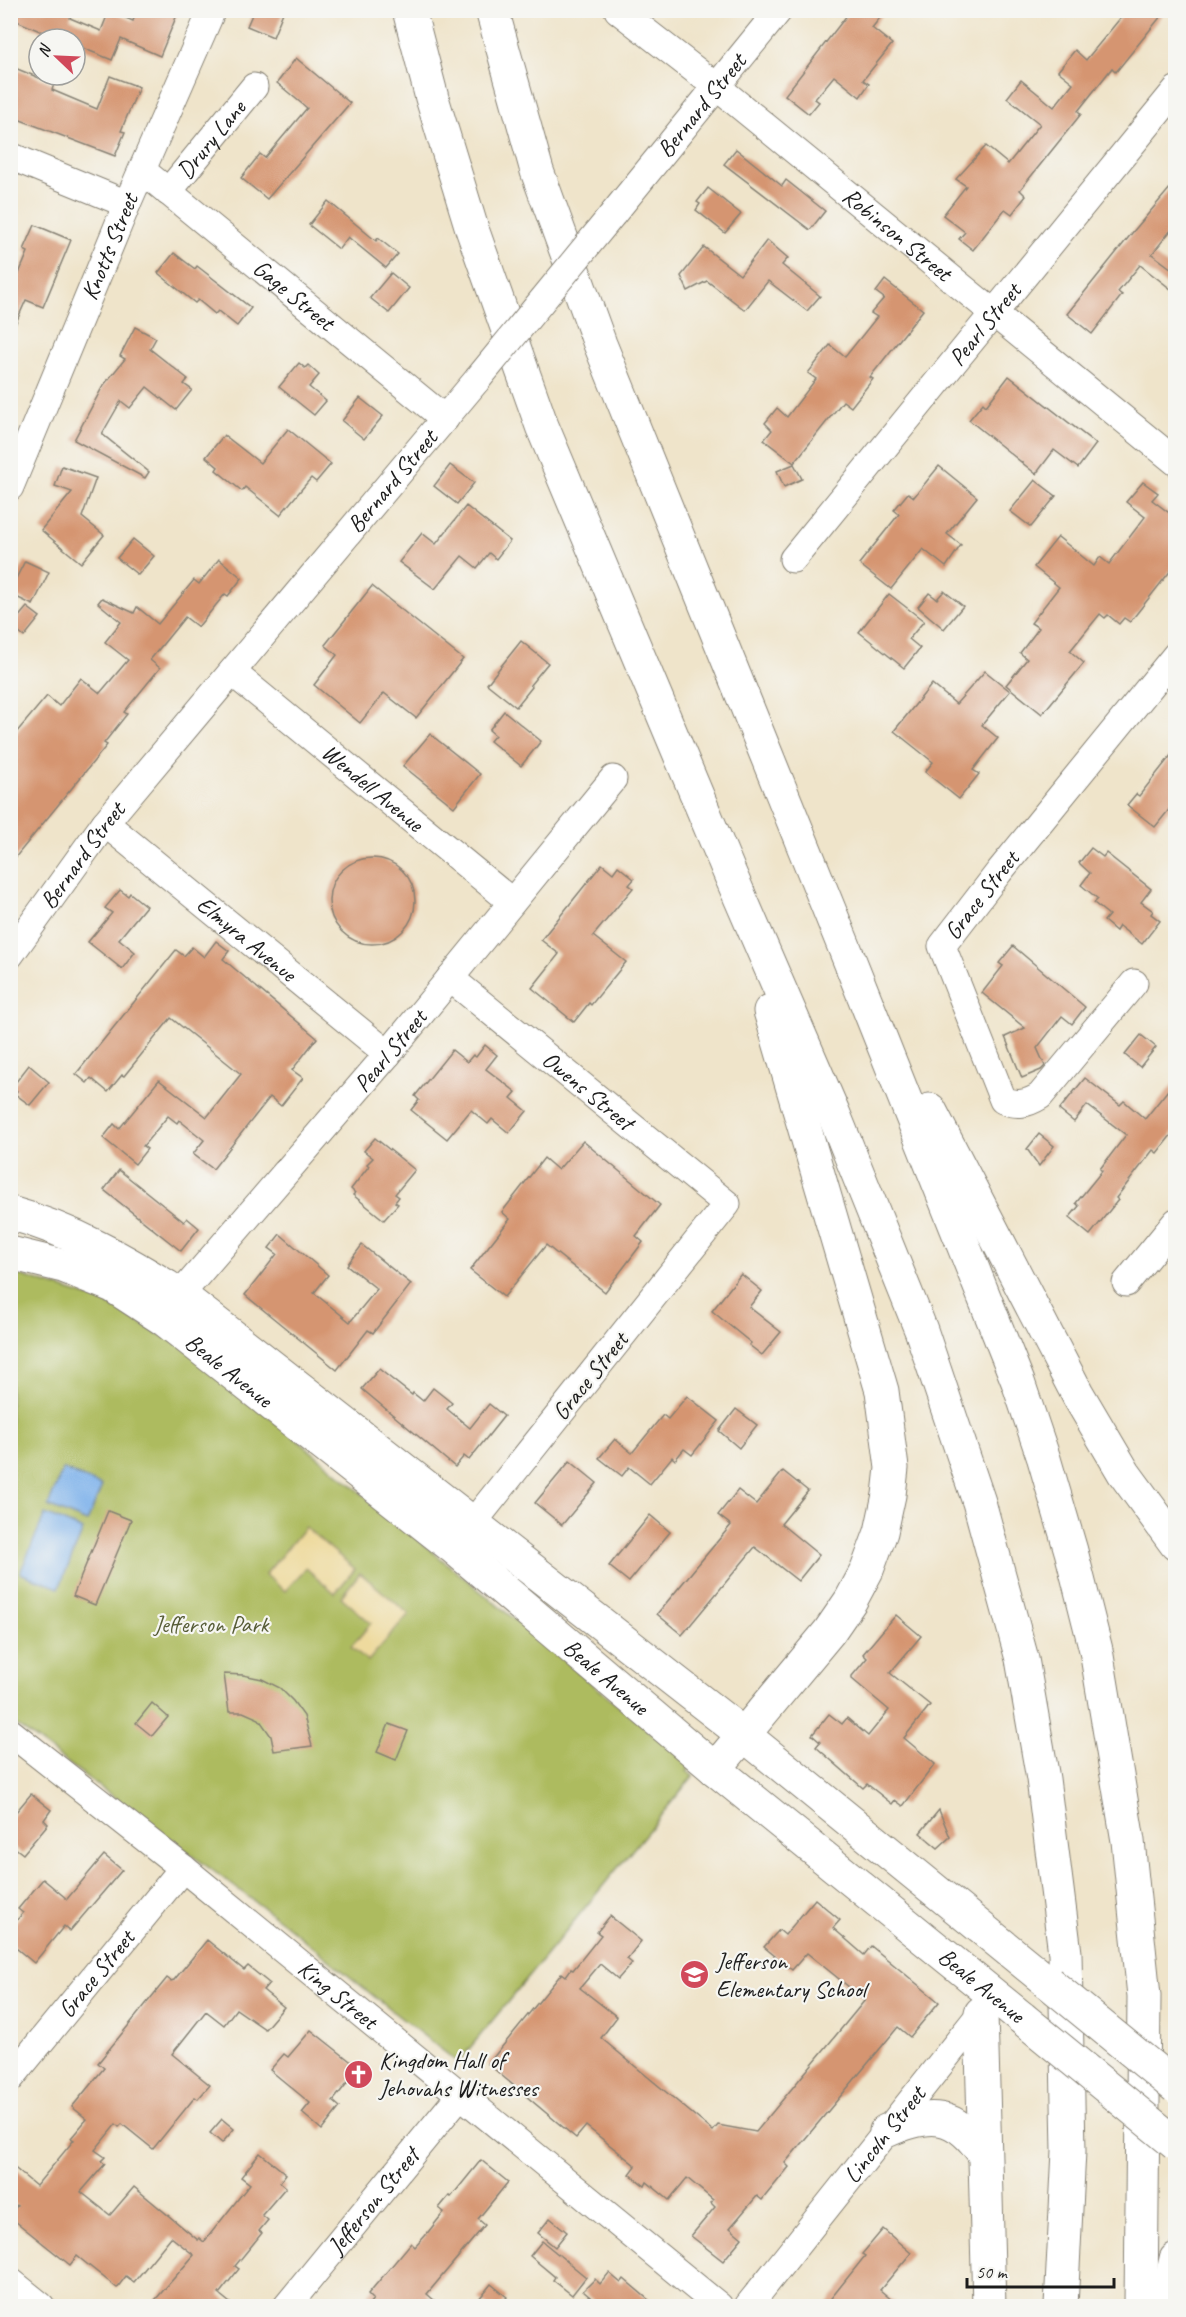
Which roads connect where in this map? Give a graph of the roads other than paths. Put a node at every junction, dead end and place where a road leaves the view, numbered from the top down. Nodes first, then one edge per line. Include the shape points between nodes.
1 (212, 10) edge
2 (409, 10) edge
3 (492, 10) edge
4 (618, 10) edge
5 (779, 10) edge
6 (254, 87) dead end
7 (717, 87) junction
8 (1176, 90) edge
9 (10, 156) edge
10 (142, 171) junction
11 (168, 192) junction
12 (127, 204) junction
13 (994, 314) junction
14 (446, 419) junction
15 (1176, 462) edge
16 (10, 487) edge
17 (793, 559) dead end
18 (1176, 655) edge
19 (232, 672) junction
20 (613, 779) dead end
21 (105, 823) junction
22 (730, 874) junction
23 (512, 902) junction
24 (843, 944) junction
25 (10, 956) edge
26 (450, 978) junction
27 (1134, 983) dead end
28 (388, 1054) junction
29 (727, 1204) joint
30 (10, 1213) edge
31 (1176, 1222) edge
32 (10, 1253) edge
33 (1126, 1283) dead end
34 (173, 1308) junction
35 (462, 1536) junction
36 (1176, 1544) edge
37 (10, 1732) edge
38 (744, 1735) junction
39 (715, 1769) junction
40 (183, 1868) junction
41 (1018, 1960) junction
42 (986, 2003) junction
43 (10, 2079) edge
44 (1176, 2087) edge
45 (460, 2095) junction
46 (886, 2131) junction
47 (1176, 2144) edge
48 (984, 2154) junction
49 (1176, 2259) edge
50 (10, 2281) edge
51 (41, 2307) edge
52 (286, 2307) edge
53 (719, 2307) edge
54 (748, 2307) edge
55 (988, 2307) edge
56 (1061, 2307) edge
57 (1141, 2307) edge
58 (1166, 2307) edge

1 - 10 street, Knotts Street
2 - 22 main road via 472,230 534,406
3 - 24 main road via 537,171 600,344
4 - 7 street, Robinson Street
5 - 7 street, Bernard Street
6 - 11 street, Drury Lane
7 - 13 street, Robinson Street
7 - 14 street, Bernard Street, bridge
8 - 13 street, Pearl Street
9 - 12 street
10 - 11 street, Gage Street
10 - 12 street, Knotts Street
11 - 14 street, Gage Street
12 - 16 street, Knotts Street
13 - 15 street, Robinson Street
13 - 17 street, Pearl Street
14 - 19 street, Bernard Street
18 - 27 street, Grace Street via 942,946 1003,1100 1013,1104 1028,1103 1040,1096
19 - 21 street, Bernard Street
19 - 23 street, Wendell Avenue
20 - 23 street, Pearl Street
21 - 25 street, Bernard Street
21 - 28 street, Elmyra Avenue
22 - 38 main road via 882,1390 892,1468 881,1533 851,1600
22 - 56 main road via 833,1112 921,1330 979,1502 1022,1659 1043,1779 1065,1953 1069,2151
23 - 26 street, Pearl Street
24 - 36 main road via 1078,1395 1124,1473
24 - 57 main road via 1018,1382 1044,1459 1096,1650 1128,1841 1144,1996
26 - 28 street, Pearl Street
26 - 29 street, Owens Street
28 - 34 street, Pearl Street
29 - 35 street, Grace Street
30 - 34 main road, Beale Avenue via 73,1235 118,1257
31 - 33 street
32 - 34 main road, Beale Avenue via 63,1266
34 - 35 main road, Beale Avenue
35 - 38 main road, Beale Avenue
35 - 39 main road, Beale Avenue
37 - 40 street, King Street
38 - 39 main road
38 - 41 main road, Beale Avenue
39 - 42 main road, Beale Avenue
40 - 43 street, Grace Street
40 - 45 street, King Street
41 - 42 main road, Lincoln Street
41 - 44 main road, Beale Avenue, bridge
42 - 46 street, Lincoln Street
42 - 47 main road, Beale Avenue, bridge via 1022,2018
42 - 48 main road
45 - 52 street, Jefferson Street
45 - 53 street, King Street
46 - 48 main road via 910,2120 954,2122
46 - 54 street, Lincoln Street
48 - 55 main road
49 - 58 main road
50 - 51 street

